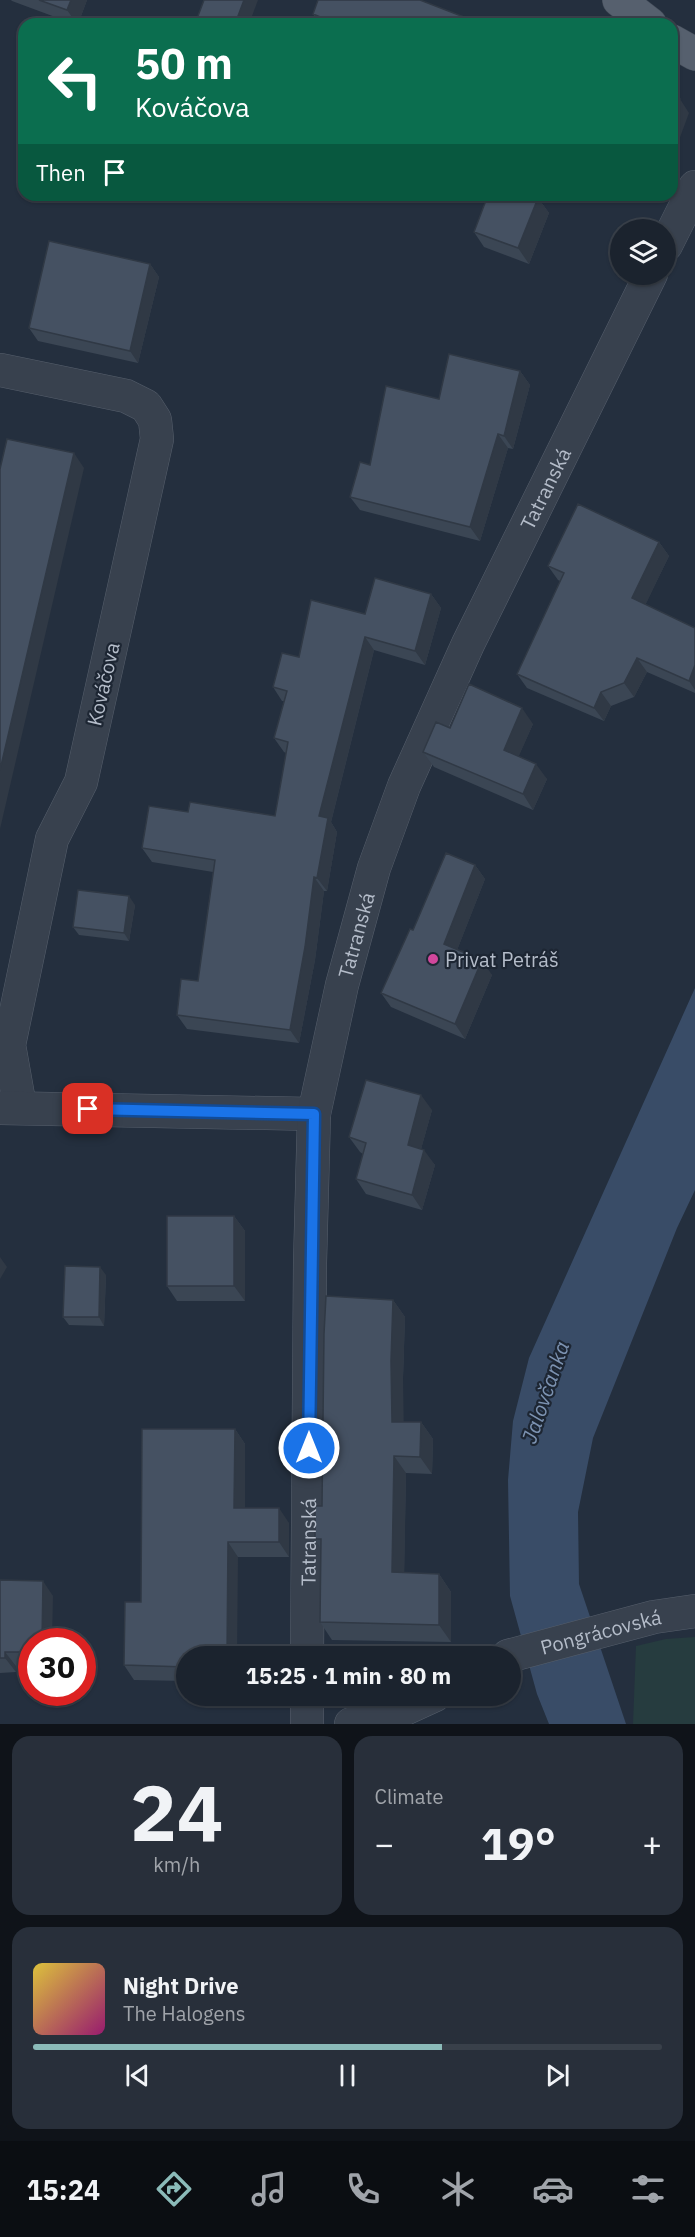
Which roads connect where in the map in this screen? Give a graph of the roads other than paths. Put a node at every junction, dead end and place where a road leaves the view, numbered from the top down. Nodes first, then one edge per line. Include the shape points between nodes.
1 (619, 0) edge
2 (642, 18) edge
3 (678, 44) edge
4 (695, 54) edge
5 (695, 187) edge
6 (676, 225) edge
7 (646, 285) edge
8 (0, 370) edge
9 (10, 1108) edge
10 (314, 1114) junction
11 (695, 1611) edge
12 (308, 1646) edge
13 (521, 1653) edge
14 (307, 1706) edge
15 (411, 1706) edge
16 (307, 1724) edge
17 (351, 1724) edge

1 - 2 main road
3 - 4 main road
5 - 6 street
7 - 10 street, Tatranská via 468,644 404,786 374,868 347,963
8 - 9 street, Kováčova via 126,396 146,406 155,420 157,440 81,782 52,839 9,1046
9 - 10 street, Kováčova
10 - 12 street, Tatranská
11 - 13 street, Pongrácovská via 654,1617
14 - 16 street
15 - 17 street

